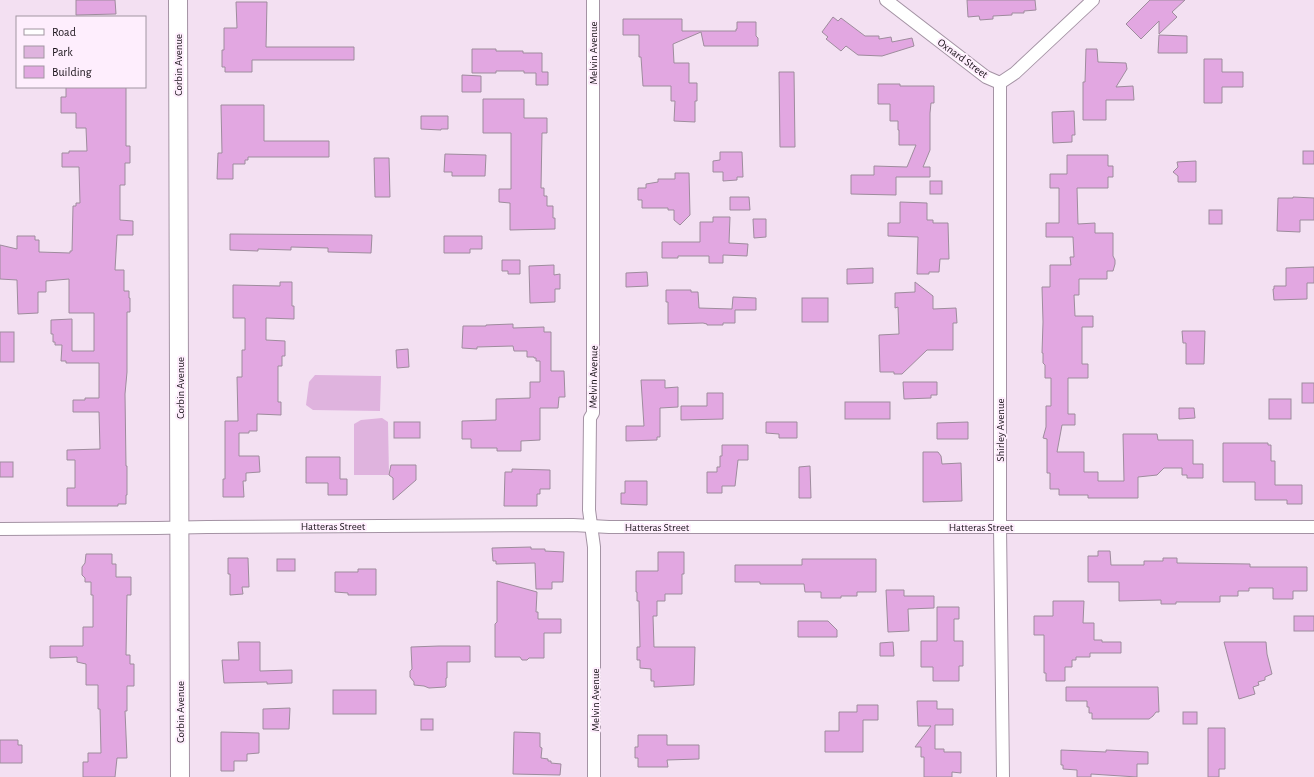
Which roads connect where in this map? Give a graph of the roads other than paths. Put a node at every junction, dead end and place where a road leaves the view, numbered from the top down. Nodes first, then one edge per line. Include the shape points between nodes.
1 (178, 0) edge
2 (593, 0) edge
3 (886, 0) edge
4 (1093, 0) edge
5 (1000, 82) junction
6 (591, 526) junction
7 (180, 527) junction
8 (1000, 527) junction
9 (1314, 527) edge
10 (0, 529) edge
11 (180, 777) edge
12 (594, 777) edge
13 (1003, 777) edge

1 - 7 main road, Corbin Avenue
2 - 6 street, Melvin Avenue via 593,413 590,418 589,510
3 - 5 street, Oxnard Street via 986,77
4 - 5 street, Oxnard Street via 1015,73
5 - 8 street, Shirley Avenue
6 - 7 street, Hatteras Street
6 - 8 street, Hatteras Street
6 - 12 street, Melvin Avenue via 594,554
7 - 10 street, Hatteras Street
7 - 11 main road, Corbin Avenue
8 - 9 street, Hatteras Street
8 - 13 street, Shirley Avenue

